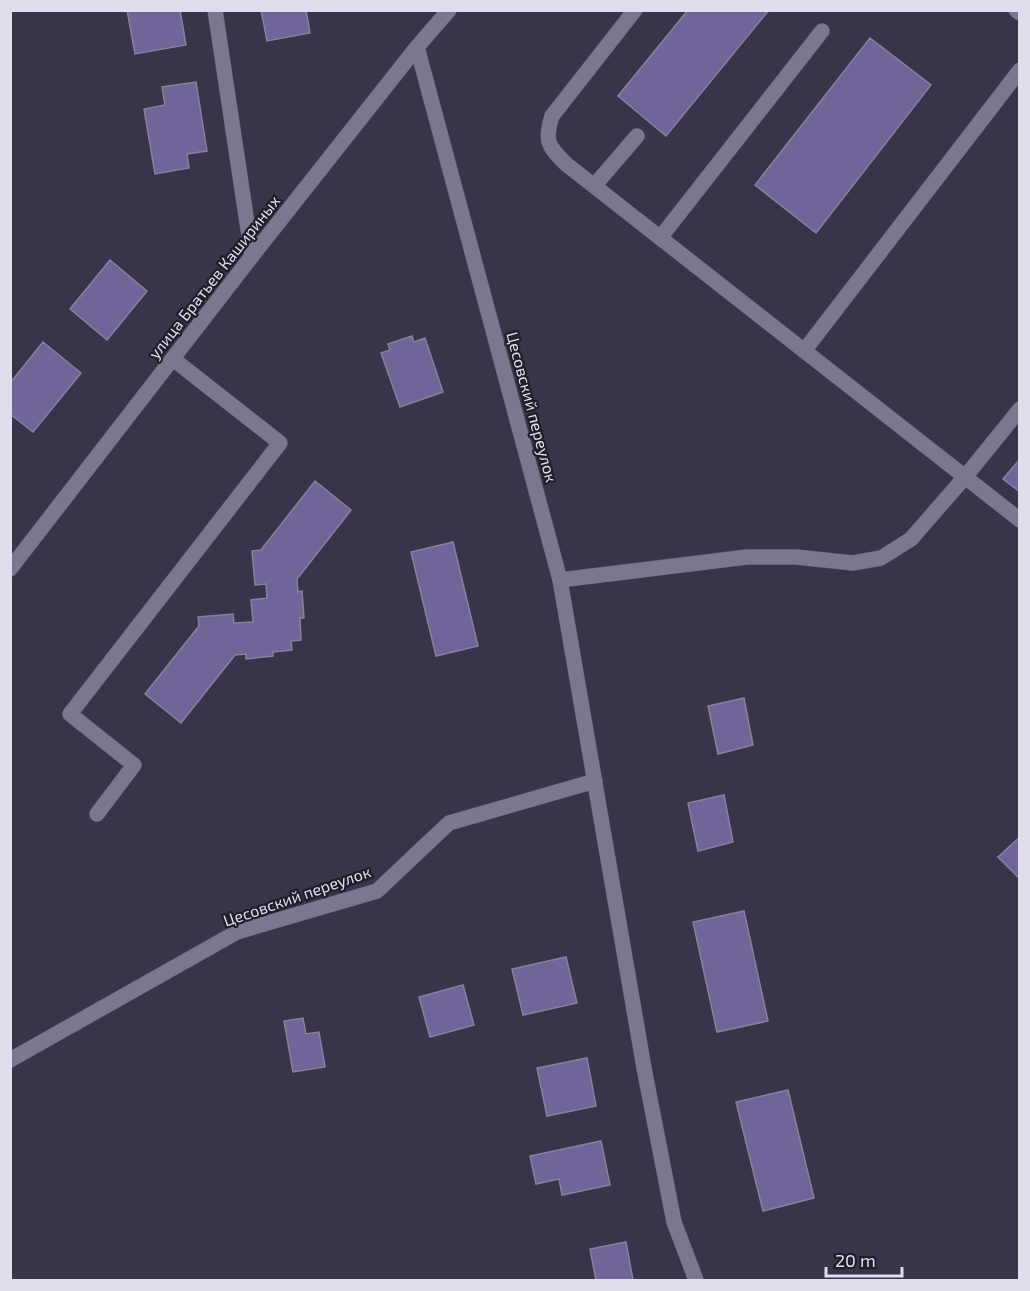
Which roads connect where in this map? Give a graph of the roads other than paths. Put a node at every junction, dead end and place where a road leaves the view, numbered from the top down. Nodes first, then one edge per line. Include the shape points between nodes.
1 (215, 10) edge
2 (449, 10) edge
3 (635, 10) edge
4 (1016, 10) edge
5 (1020, 13) edge
6 (822, 31) dead end
7 (417, 47) junction
8 (1020, 70) edge
9 (638, 136) dead end
10 (594, 186) junction
11 (660, 238) junction
12 (252, 256) junction
13 (804, 351) junction
14 (173, 359) junction
15 (1020, 409) edge
16 (965, 477) junction
17 (1020, 520) edge
18 (10, 569) edge
19 (560, 580) junction
20 (595, 781) junction
21 (97, 814) dead end
22 (10, 1060) edge
23 (696, 1281) edge

1 - 12 street
2 - 7 street, улица Братьев Кашириных
3 - 10 street via 552,116 546,134 550,148
4 - 5 street
6 - 11 street
7 - 12 street, улица Братьев Кашириных
7 - 19 street, Цесовский переулок
8 - 13 street
9 - 10 street
10 - 11 street
11 - 13 street
12 - 14 street, улица Братьев Кашириных
13 - 16 street
14 - 18 street, улица Братьев Кашириных
14 - 21 street via 280,444 70,714 135,765
15 - 16 street
16 - 17 street
16 - 19 street via 911,540 881,558 853,563 747,557
19 - 20 street, Цесовский переулок
20 - 22 street, Цесовский переулок via 449,823 377,891 237,932
20 - 23 street, Цесовский переулок via 672,1211

